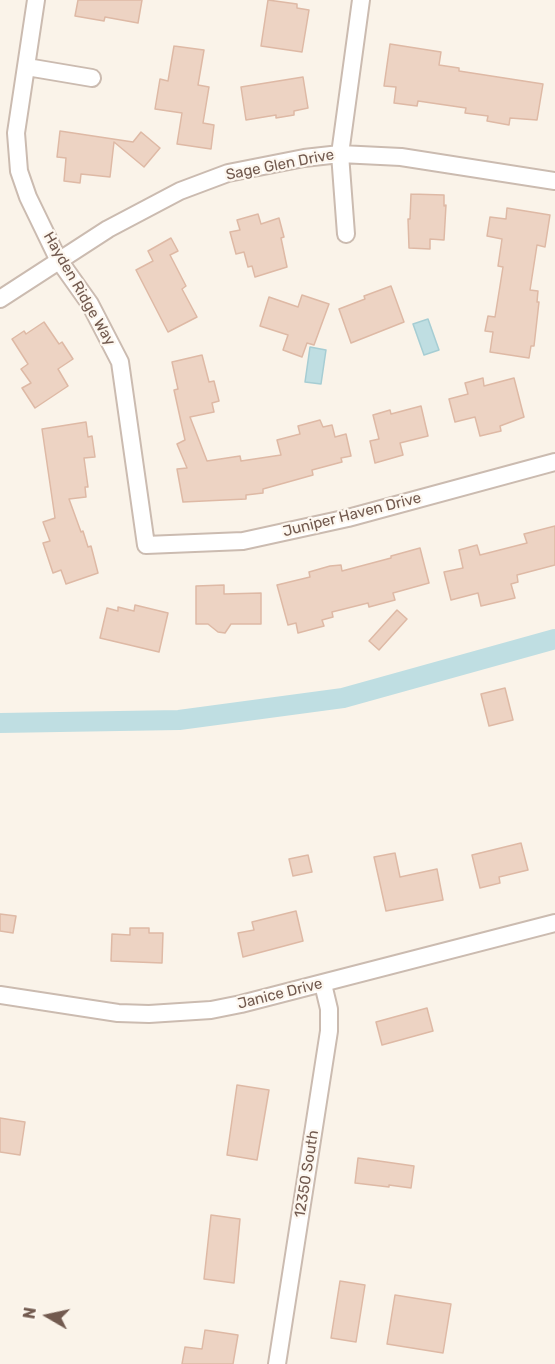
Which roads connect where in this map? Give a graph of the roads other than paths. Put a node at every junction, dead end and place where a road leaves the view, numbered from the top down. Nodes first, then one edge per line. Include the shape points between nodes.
1 (36, 0) edge
2 (361, 0) edge
3 (27, 67) junction
4 (92, 78) dead end
5 (340, 154) junction
6 (555, 181) edge
7 (346, 234) dead end
8 (58, 259) junction
9 (0, 298) edge
10 (555, 462) edge
11 (146, 546) joint
12 (555, 923) edge
13 (323, 984) junction
14 (0, 995) edge
15 (277, 1364) edge

1 - 3 street, Hayden Ridge Way
2 - 5 street
3 - 4 street
3 - 8 street, Hayden Ridge Way via 16,134 19,171
5 - 6 street, Sage Glen Drive via 401,157
5 - 7 street
5 - 8 street, Sage Glen Drive via 228,173 180,190
8 - 9 street, Sage Glen Drive
8 - 11 street, Hayden Ridge Way via 90,304 120,362
10 - 11 street, Juniper Haven Drive via 348,518 243,541
12 - 13 street, Janice Drive
13 - 14 street, Janice Drive via 241,1005 160,1014 118,1013
13 - 15 street, 12350 South via 329,1031

